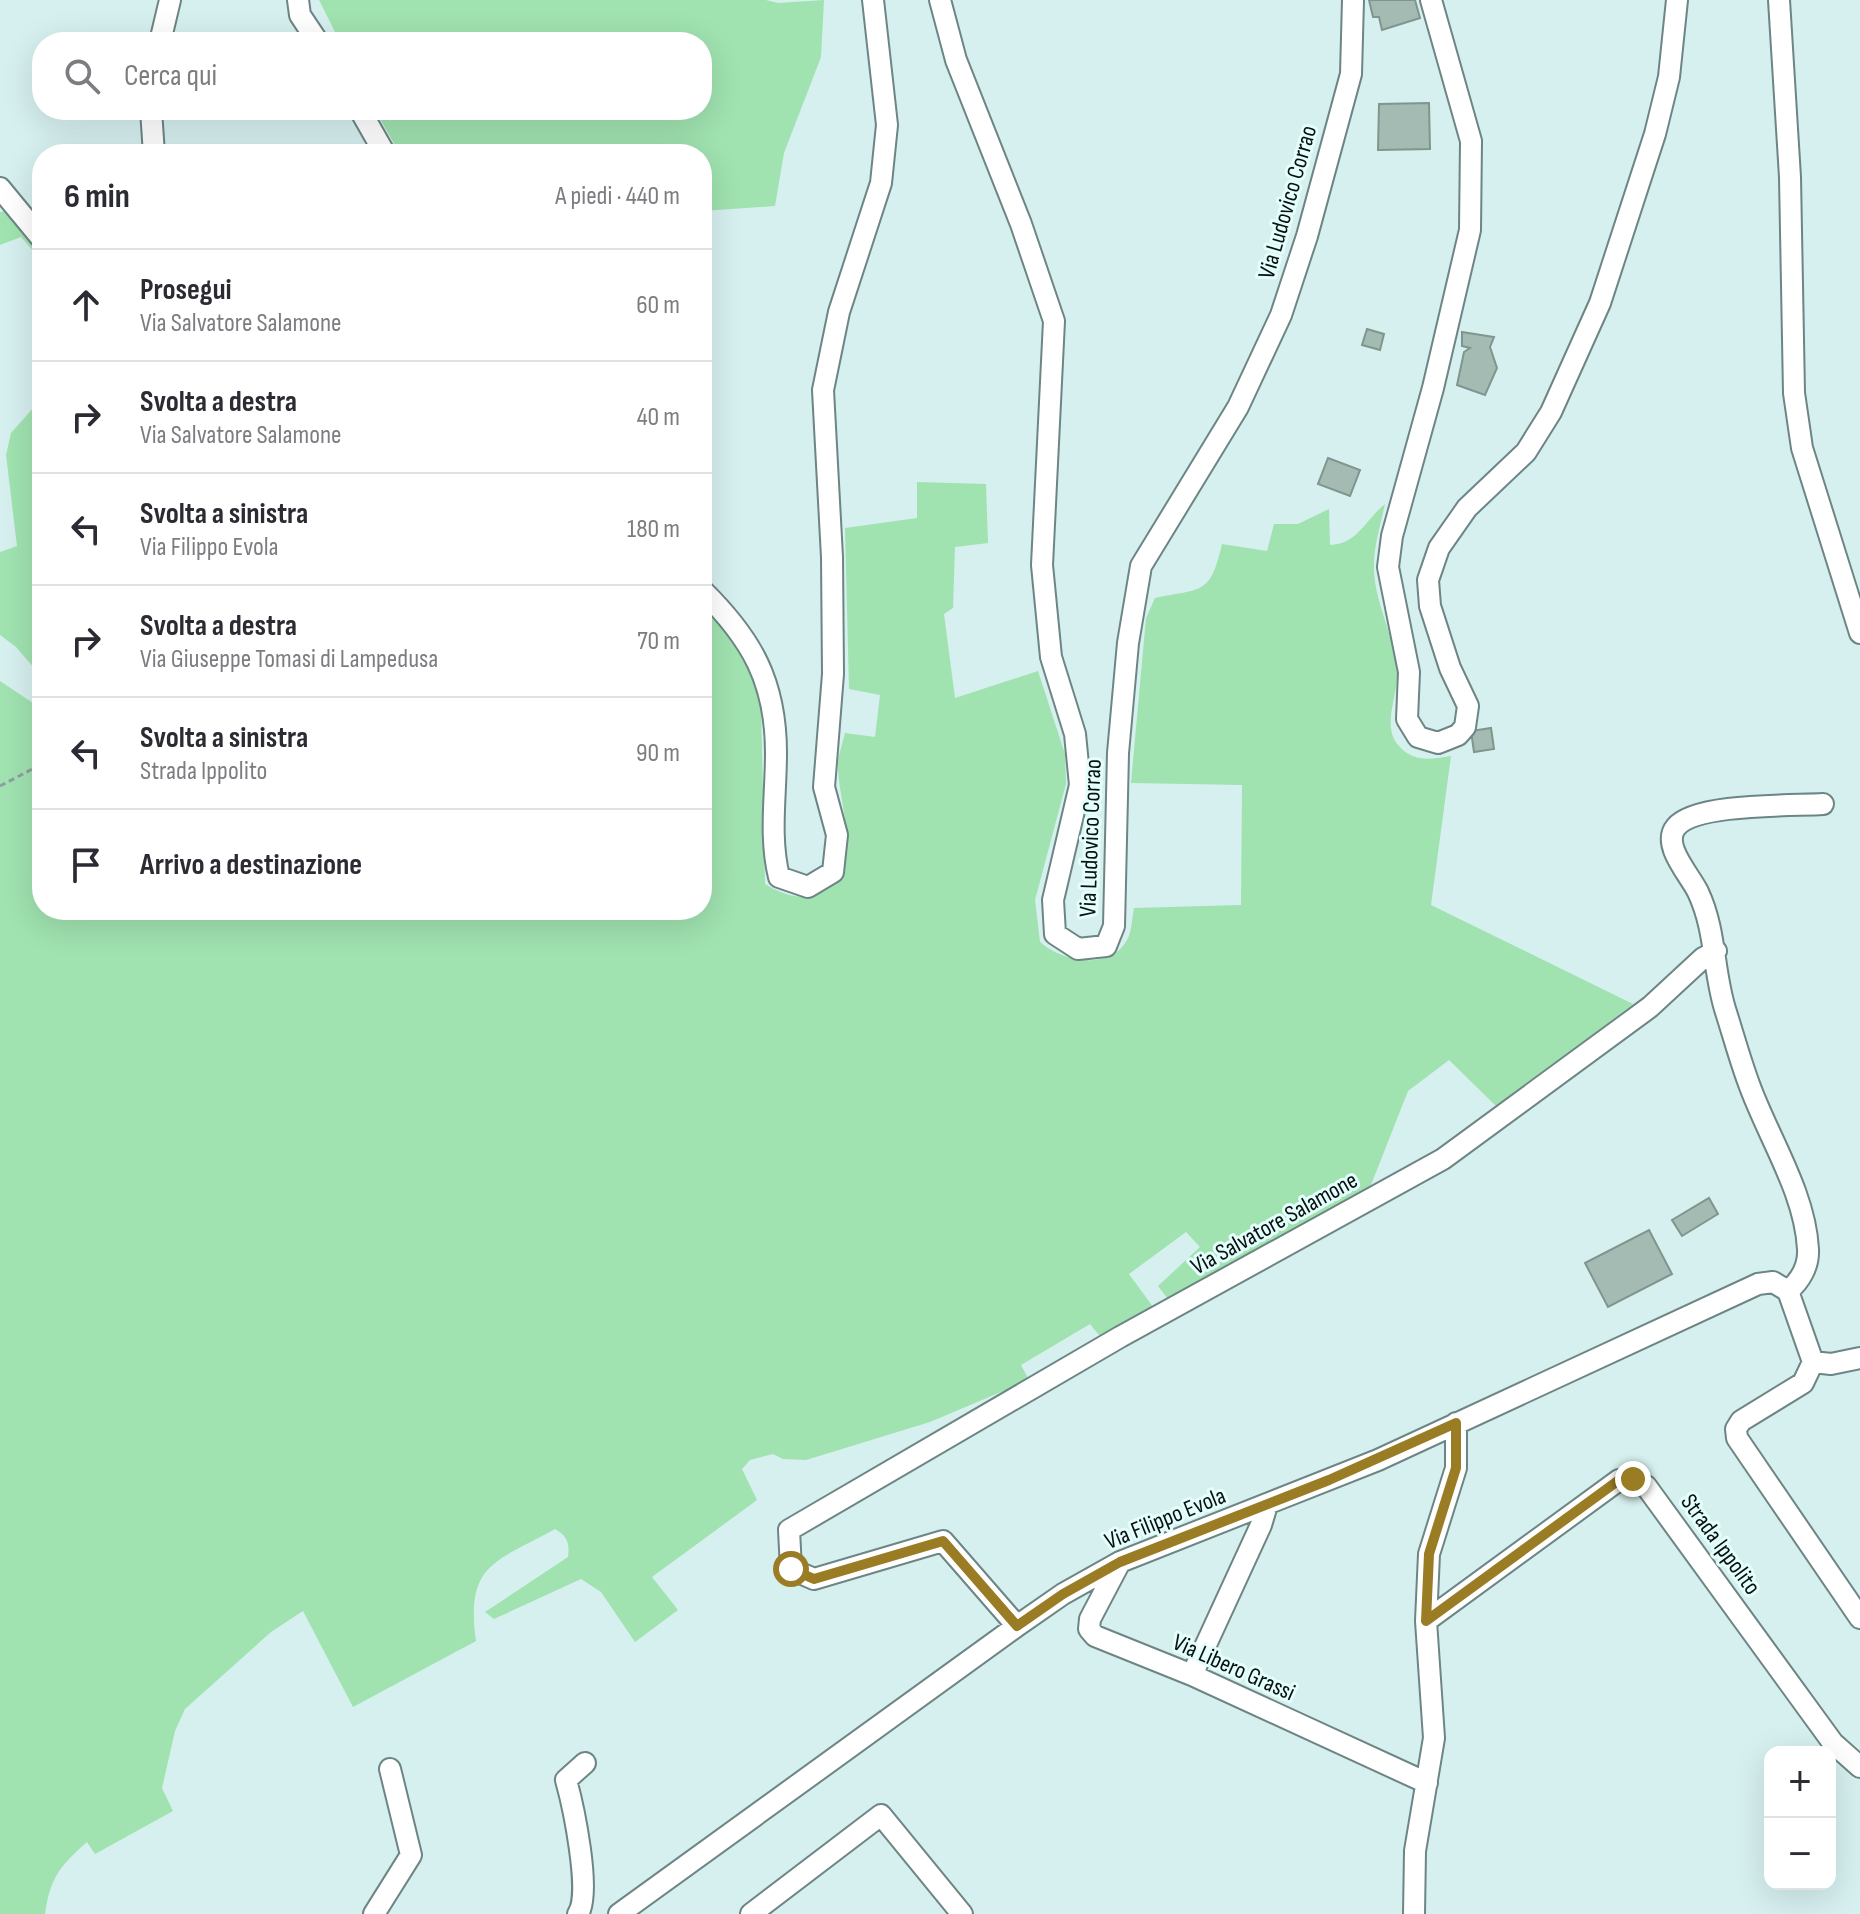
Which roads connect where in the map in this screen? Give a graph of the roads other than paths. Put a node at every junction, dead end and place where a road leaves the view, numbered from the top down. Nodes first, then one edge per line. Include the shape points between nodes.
1 (170, 0) edge
2 (298, 0) edge
3 (873, 0) edge
4 (940, 0) edge
5 (1353, 0) edge
6 (1431, 0) edge
7 (1677, 0) edge
8 (1779, 0) edge
9 (162, 32) edge
10 (311, 32) edge
11 (152, 120) edge
12 (366, 120) edge
13 (153, 144) edge
14 (379, 144) edge
15 (0, 188) edge
16 (32, 227) edge
17 (712, 600) edge
18 (1860, 633) edge
19 (1823, 804) dead end
20 (1716, 951) junction
21 (1788, 1291) junction
22 (1860, 1358) edge
23 (1813, 1362) junction
24 (1456, 1423) junction
25 (1267, 1505) junction
26 (1120, 1562) junction
27 (1860, 1618) edge
28 (1426, 1621) junction
29 (1017, 1626) junction
30 (1192, 1675) junction
31 (585, 1763) dead end
32 (1860, 1767) edge
33 (390, 1769) dead end
34 (1427, 1783) junction
35 (374, 1914) edge
36 (578, 1914) edge
37 (619, 1914) edge
38 (751, 1914) edge
39 (962, 1914) edge
40 (1414, 1914) edge

1 - 9 street
2 - 10 street
3 - 17 street via 887,125 881,183 839,312 823,390 833,659 824,787 837,835 833,872 808,887 779,877 772,849 777,751 767,676
4 - 5 street, Via Ludovico Corrao via 956,60 1054,321 1042,565 1051,657 1075,734 1080,785 1053,900 1055,934 1078,949 1106,946 1114,926 1118,753 1141,566 1238,407 1281,315 1351,74
6 - 7 street via 1471,141 1470,230 1388,567 1409,672 1407,719 1418,737 1438,743 1465,727 1468,706 1434,619 1428,580 1439,548 1467,508 1526,452 1543,425 1600,303 1655,134 1669,77
8 - 18 street via 1790,177 1794,393 1802,448
11 - 13 street
12 - 14 street
15 - 16 street
19 - 20 street via 1716,811 1679,823 1672,832
20 - 21 street via 1723,1004 1748,1083 1798,1202 1808,1250 1806,1267
20 - 29 street, Via Salvatore Salamone via 1650,1007 1443,1159 1120,1337 789,1530 791,1569 814,1579 943,1541
21 - 23 street
21 - 24 street, Via Filippo Evola via 1773,1282 1758,1284
22 - 23 street
23 - 27 street via 1803,1383 1741,1421 1737,1438
24 - 25 street, Via Filippo Evola
24 - 28 street via 1456,1468 1429,1554
25 - 26 street, Via Filippo Evola
25 - 30 street
26 - 29 street, Via Filippo Evola
26 - 30 street, Via Libero Grassi via 1089,1629
28 - 32 street, Strada Ippolito via 1619,1480 1633,1479 1646,1486 1833,1743
28 - 34 street via 1435,1711
29 - 37 street, Via Filippo Evola
30 - 34 street, Via Libero Grassi
31 - 36 street via 566,1780 580,1860
33 - 35 street via 411,1855
34 - 40 street via 1415,1851
38 - 39 street via 881,1815

